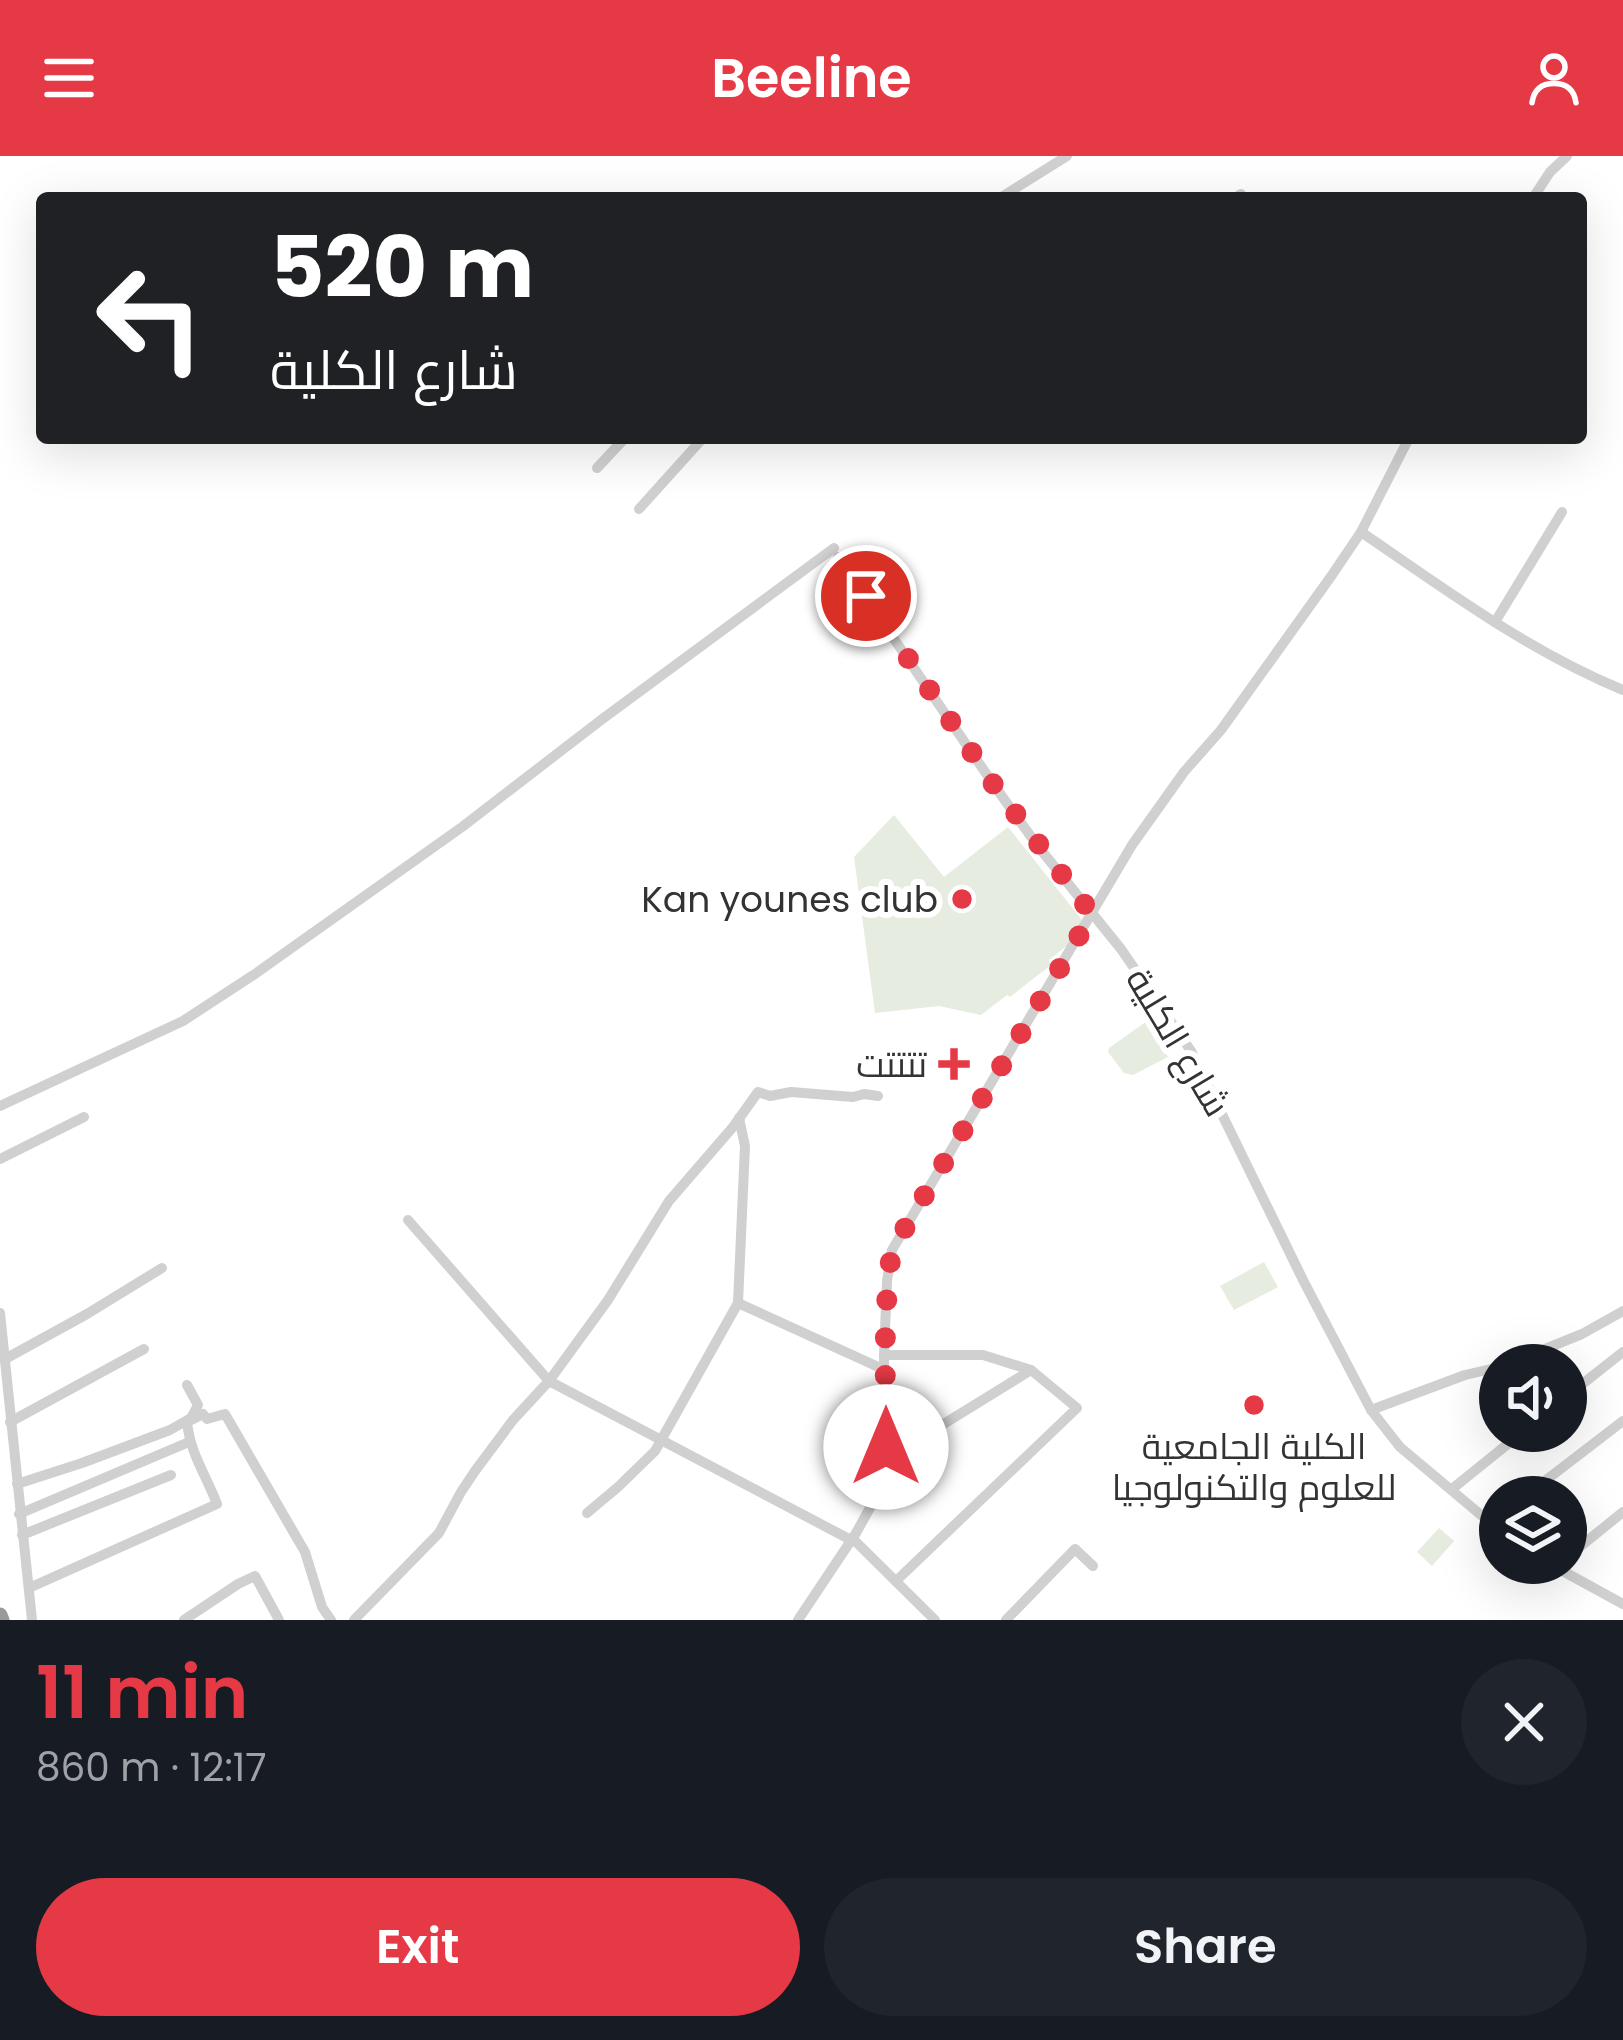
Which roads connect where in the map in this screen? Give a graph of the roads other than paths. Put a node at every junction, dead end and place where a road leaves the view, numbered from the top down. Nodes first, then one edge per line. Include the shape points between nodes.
1 (1067, 156) edge
2 (1567, 156) edge
3 (1010, 192) edge
4 (1537, 192) edge
5 (620, 444) edge
6 (698, 444) edge
7 (1405, 444) edge
8 (597, 469) dead end
9 (639, 508) dead end
10 (1562, 512) dead end
11 (1361, 532) junction
12 (1495, 622) junction
13 (1623, 689) edge
14 (1092, 914) junction
15 (878, 1096) dead end
16 (0, 1106) edge
17 (84, 1117) dead end
18 (739, 1118) junction
19 (0, 1159) edge
20 (408, 1220) dead end
21 (162, 1268) dead end
22 (738, 1303) junction
23 (1623, 1310) edge
24 (0, 1313) edge
25 (1557, 1344) edge
26 (144, 1349) dead end
27 (1623, 1352) edge
28 (884, 1355) junction
29 (5, 1359) junction
30 (885, 1370) junction
31 (1031, 1370) junction
32 (1479, 1372) edge
33 (1587, 1380) edge
34 (549, 1381) junction
35 (187, 1385) dead end
36 (1371, 1410) junction
37 (1623, 1420) edge
38 (10, 1422) junction
39 (662, 1440) junction
40 (190, 1442) junction
41 (1498, 1452) edge
42 (886, 1472) junction
43 (171, 1475) dead end
44 (1551, 1476) edge
45 (17, 1484) junction
46 (1452, 1489) junction
47 (1479, 1510) edge
48 (1623, 1512) edge
49 (587, 1513) dead end
50 (19, 1514) junction
51 (22, 1535) junction
52 (852, 1539) junction
53 (1587, 1540) edge
54 (1093, 1566) dead end
55 (1587, 1580) edge
56 (896, 1581) junction
57 (29, 1588) junction
58 (1621, 1601) edge
59 (32, 1620) edge
60 (184, 1620) edge
61 (279, 1620) edge
62 (331, 1620) edge
63 (354, 1620) edge
64 (798, 1620) edge
65 (935, 1620) edge
66 (1006, 1620) edge

1 - 3 street
2 - 4 street
5 - 8 street
6 - 9 street
7 - 11 street
10 - 12 street
11 - 12 street
11 - 14 street via 1156,810
12 - 13 street
14 - 16 street, شارع الكلية via 836,553 255,974 183,1021
14 - 28 street via 892,1250
14 - 36 street, شارع الكلية via 1191,1051
15 - 18 street via 758,1092
17 - 19 street
18 - 22 street via 745,1146
18 - 34 street via 669,1201
20 - 34 street
21 - 29 street
22 - 30 street
22 - 39 street
23 - 25 street
24 - 29 street
26 - 38 street
27 - 33 street
28 - 30 street
28 - 31 street via 971,1354
29 - 38 street
30 - 42 street
31 - 42 street via 942,1425 903,1467
31 - 56 street via 1077,1408
32 - 36 street
34 - 39 street
34 - 63 street via 468,1481 439,1533
35 - 45 street via 198,1405 191,1418
36 - 46 street, شارع الكلية via 1400,1448
37 - 44 street
38 - 45 street
39 - 49 street
39 - 52 street
40 - 50 street
40 - 57 street via 217,1504
40 - 62 street via 187,1422 225,1414 305,1552
41 - 46 street
42 - 52 street
43 - 51 street
45 - 50 street
46 - 47 street, شارع الكلية
48 - 53 street
50 - 51 street
51 - 57 street
52 - 56 street
52 - 64 street
54 - 66 street via 1076,1549
55 - 58 street
56 - 65 street
57 - 59 street
60 - 61 street via 255,1576

